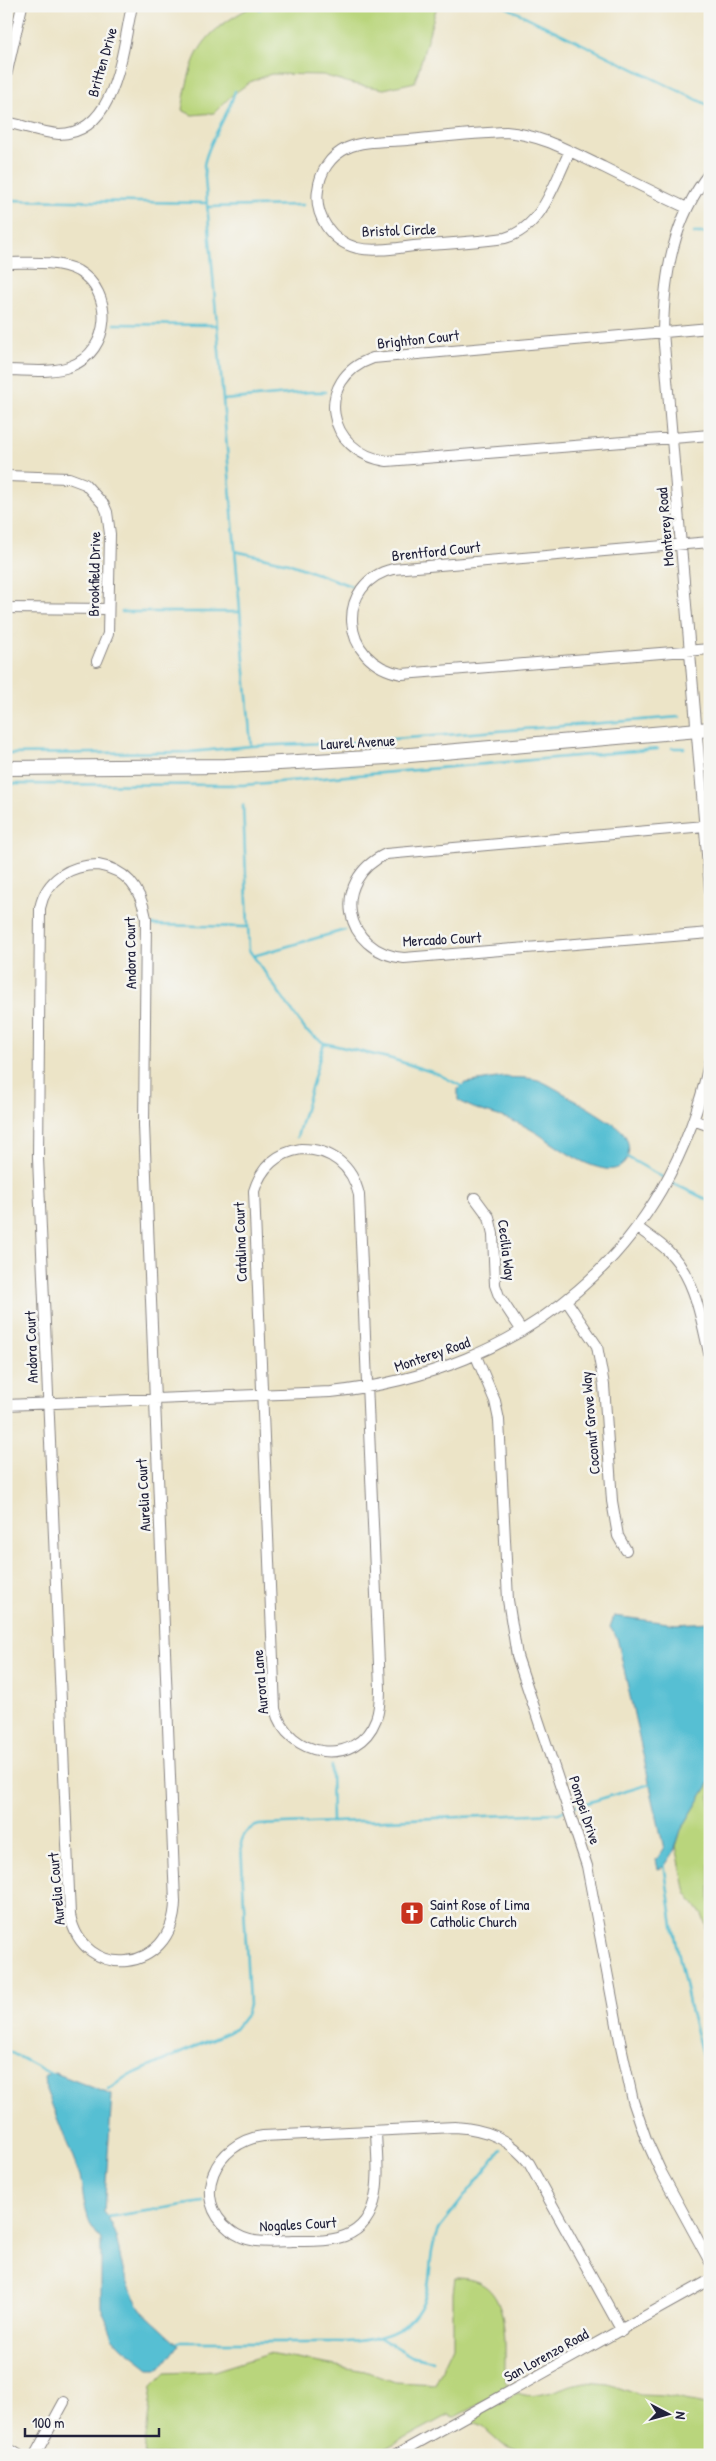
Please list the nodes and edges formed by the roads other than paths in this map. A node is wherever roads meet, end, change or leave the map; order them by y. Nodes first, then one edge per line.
1 (22, 6) edge
2 (132, 6) edge
3 (6, 76) edge
4 (6, 122) edge
5 (570, 151) junction
6 (710, 172) edge
7 (686, 208) junction
8 (6, 263) edge
9 (710, 328) edge
10 (664, 332) junction
11 (6, 370) edge
12 (710, 435) edge
13 (673, 438) junction
14 (6, 476) edge
15 (710, 542) edge
16 (682, 544) junction
17 (6, 608) edge
18 (108, 609) junction
19 (710, 649) edge
20 (690, 650) junction
21 (97, 661) dead end
22 (704, 730) edge
23 (6, 768) edge
24 (704, 826) junction
25 (710, 890) edge
26 (710, 933) edge
27 (710, 1059) edge
28 (693, 1120) junction
29 (710, 1126) edge
30 (475, 1198) dead end
31 (637, 1227) junction
32 (566, 1300) junction
33 (522, 1331) junction
34 (476, 1356) junction
35 (710, 1357) edge
36 (366, 1388) junction
37 (260, 1394) junction
38 (154, 1399) junction
39 (48, 1403) junction
40 (6, 1405) edge
41 (626, 1550) dead end
42 (376, 2131) junction
43 (710, 2262) edge
44 (710, 2280) edge
45 (622, 2331) junction
46 (64, 2402) dead end
47 (6, 2446) edge
48 (19, 2455) edge
49 (35, 2455) edge
50 (396, 2455) edge

1 - 3 street
2 - 4 street, Britten Drive
5 - 5 street, Bristol Circle
5 - 7 street, Bristol Circle
6 - 7 street, Monterey Road
7 - 10 street, Monterey Road
8 - 11 street
9 - 10 street, Brighton Court
10 - 13 street, Monterey Road
10 - 13 street, Brighton Court
12 - 13 street, Brighton Court
13 - 16 street, Monterey Road
14 - 18 street, Brookfield Drive
15 - 16 street, Brentford Court
16 - 20 street, Monterey Road
16 - 20 street, Brentford Court
17 - 18 street
18 - 21 street, Brookfield Drive
19 - 20 street, Brentford Court
20 - 22 street, Monterey Road
22 - 23 main road, Laurel Avenue
22 - 24 street, Monterey Road
24 - 25 street, Monterey Road
24 - 26 street, Mercado Court
27 - 28 street, Monterey Road
28 - 29 street
28 - 31 street, Monterey Road
30 - 33 street, Cecilia Way
31 - 32 street, Monterey Road
31 - 35 street
32 - 33 street, Monterey Road
32 - 41 street, Coconut Grove Way
33 - 34 street, Monterey Road
34 - 36 street, Monterey Road
34 - 43 street, Pompei Drive
36 - 37 street, Monterey Road
36 - 37 street, Catalina Court
36 - 37 street, Aurora Lane
37 - 38 street, Monterey Road
38 - 39 street, Monterey Road
38 - 39 street, Andora Court
38 - 39 street, Aurelia Court
39 - 40 street, Monterey Road
42 - 42 street, Nogales Court
42 - 45 street, Nogales Court
44 - 45 street, San Lorenzo Road
45 - 50 street, San Lorenzo Road
46 - 49 street
47 - 48 street

